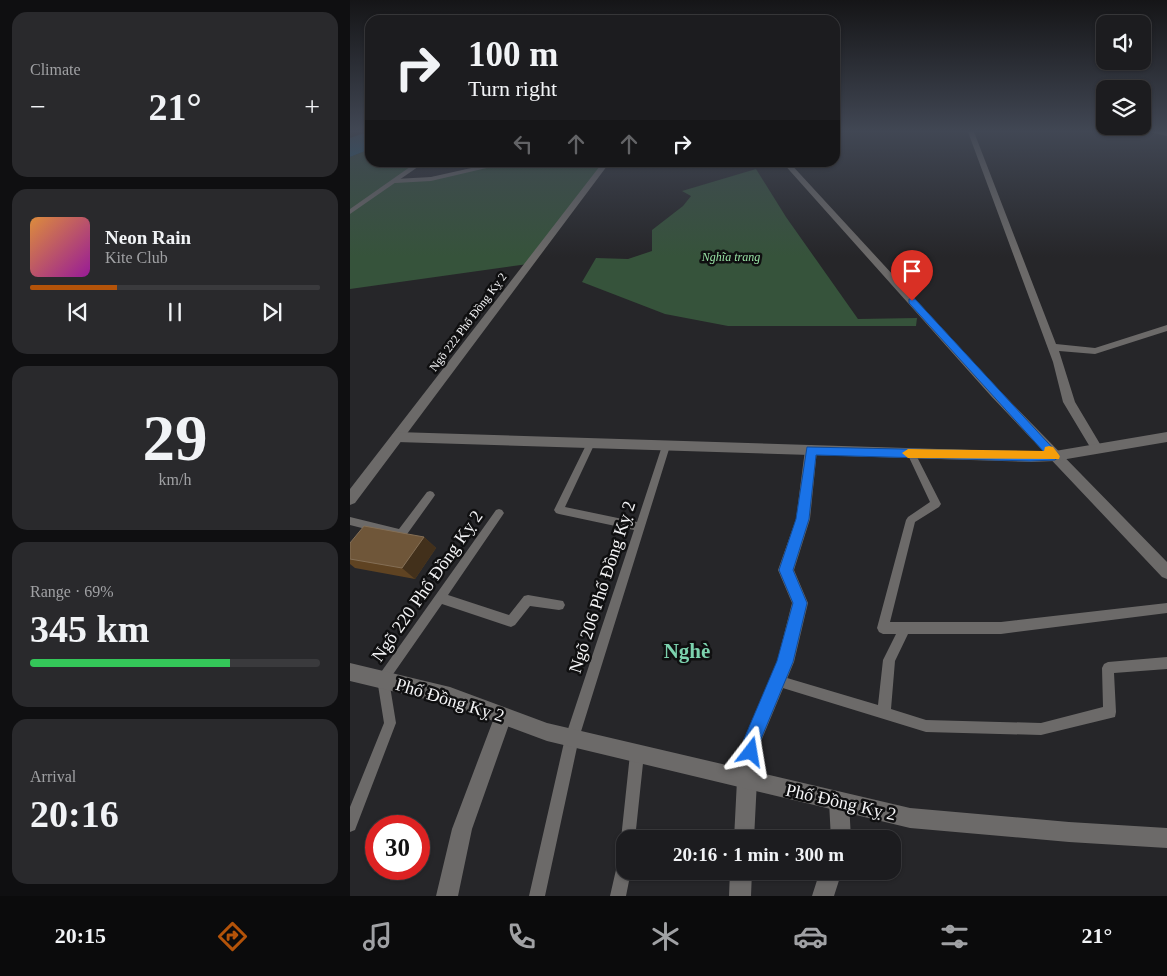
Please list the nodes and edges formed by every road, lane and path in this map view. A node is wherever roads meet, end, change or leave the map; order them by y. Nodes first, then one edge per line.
1 (406, 174) edge
2 (455, 174) edge
3 (598, 174) edge
4 (797, 174) edge
5 (987, 174) edge
6 (395, 182) junction
7 (350, 212) edge
8 (1167, 328) edge
9 (1053, 347) junction
10 (396, 437) junction
11 (1167, 437) edge
12 (591, 443) junction
13 (666, 446) junction
14 (1097, 448) junction
15 (811, 450) junction
16 (911, 453) junction
17 (1055, 456) junction
18 (430, 495) dead end
19 (350, 499) edge
20 (500, 513) dead end
21 (350, 521) edge
22 (640, 527) junction
23 (1167, 572) edge
24 (440, 598) junction
25 (559, 605) dead end
26 (1167, 608) edge
27 (905, 628) junction
28 (1167, 663) edge
29 (350, 672) edge
30 (383, 679) junction
31 (777, 681) junction
32 (884, 713) junction
33 (503, 716) junction
34 (572, 738) junction
35 (637, 754) junction
36 (747, 780) junction
37 (839, 802) junction
38 (350, 825) edge
39 (629, 830) edge
40 (744, 830) edge
41 (840, 830) edge
42 (1167, 838) edge
43 (621, 880) edge
44 (741, 880) edge
45 (828, 880) edge
46 (447, 896) edge
47 (537, 896) edge
48 (618, 896) edge
49 (740, 896) edge
50 (823, 896) edge

1 - 6 street
2 - 6 street
3 - 10 street, Ngõ 222 Phố Đồng Kỵ 2
4 - 17 street
5 - 9 street
6 - 7 street
8 - 9 street
9 - 14 street
10 - 12 street
10 - 19 street, Ngõ 222 Phố Đồng Kỵ 2
11 - 14 street
12 - 13 street
12 - 22 lane
13 - 15 street
13 - 22 lane, Ngõ 206 Phố Đồng Kỵ 2
14 - 17 street
15 - 16 street
15 - 31 street
16 - 17 street
16 - 27 lane
17 - 23 street
18 - 21 lane
20 - 24 lane, Ngõ 220 Phố Đồng Kỵ 2
22 - 34 lane, Ngõ 206 Phố Đồng Kỵ 2
24 - 25 lane
24 - 30 lane, Ngõ 220 Phố Đồng Kỵ 2
26 - 27 lane
27 - 32 lane
28 - 32 lane
29 - 30 street, Phố Đồng Kỵ 2
30 - 33 street, Phố Đồng Kỵ 2
30 - 38 lane
31 - 32 lane
31 - 36 street
33 - 34 street, Phố Đồng Kỵ 2
33 - 46 street
34 - 35 street, Phố Đồng Kỵ 2
34 - 47 lane
35 - 36 street, Phố Đồng Kỵ 2
35 - 39 lane
36 - 37 street, Phố Đồng Kỵ 2
36 - 40 street
37 - 41 street
37 - 42 street, Phố Đồng Kỵ 2
43 - 48 lane
44 - 49 street
45 - 50 street

